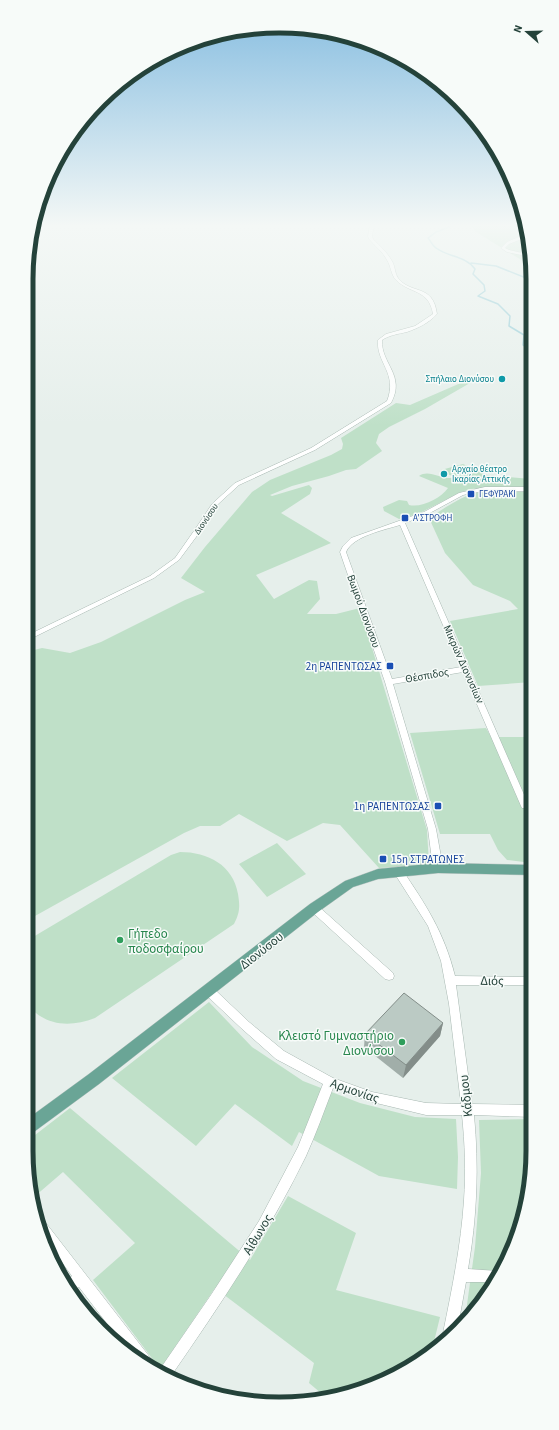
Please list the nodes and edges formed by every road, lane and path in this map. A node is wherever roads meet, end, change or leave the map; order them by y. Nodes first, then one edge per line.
1 (424, 293) edge
2 (526, 490) edge
3 (402, 523) junction
4 (33, 636) edge
5 (466, 669) junction
6 (389, 682) junction
7 (525, 806) dead end
8 (438, 868) junction
9 (526, 870) edge
10 (398, 871) junction
11 (314, 908) junction
12 (389, 976) dead end
13 (451, 980) junction
14 (526, 981) edge
15 (208, 990) junction
16 (330, 1082) junction
17 (467, 1111) junction
18 (526, 1111) edge
19 (33, 1124) edge
20 (51, 1243) edge
21 (462, 1275) junction
22 (492, 1276) edge
23 (76, 1282) edge
24 (451, 1328) edge
25 (133, 1348) edge
26 (167, 1370) edge

1 - 4 street, Διονύσου
2 - 3 street, Βωμού Διονύσου
3 - 5 street, Μικρών Διονυσίων
3 - 6 street, Βωμού Διονύσου
5 - 6 street, Θέσπιδος
5 - 7 street, Μικρών Διονυσίων
6 - 8 street, Βωμού Διονύσου
8 - 9 main road, Διονύσου
8 - 10 main road, Διονύσου
10 - 11 main road, Διονύσου
10 - 13 street, Κάδμου
11 - 12 street
11 - 15 main road, Διονύσου
13 - 14 street, Διός
13 - 17 street, Κάδμου
15 - 16 street, Αρμονίας
15 - 19 main road, Διονύσου
16 - 17 street, Αρμονίας
16 - 26 street, Αίθωνος
17 - 18 street, Αρμονίας
17 - 21 street, Κάδμου
20 - 23 street
21 - 22 street
21 - 24 street, Κάδμου
23 - 25 street

